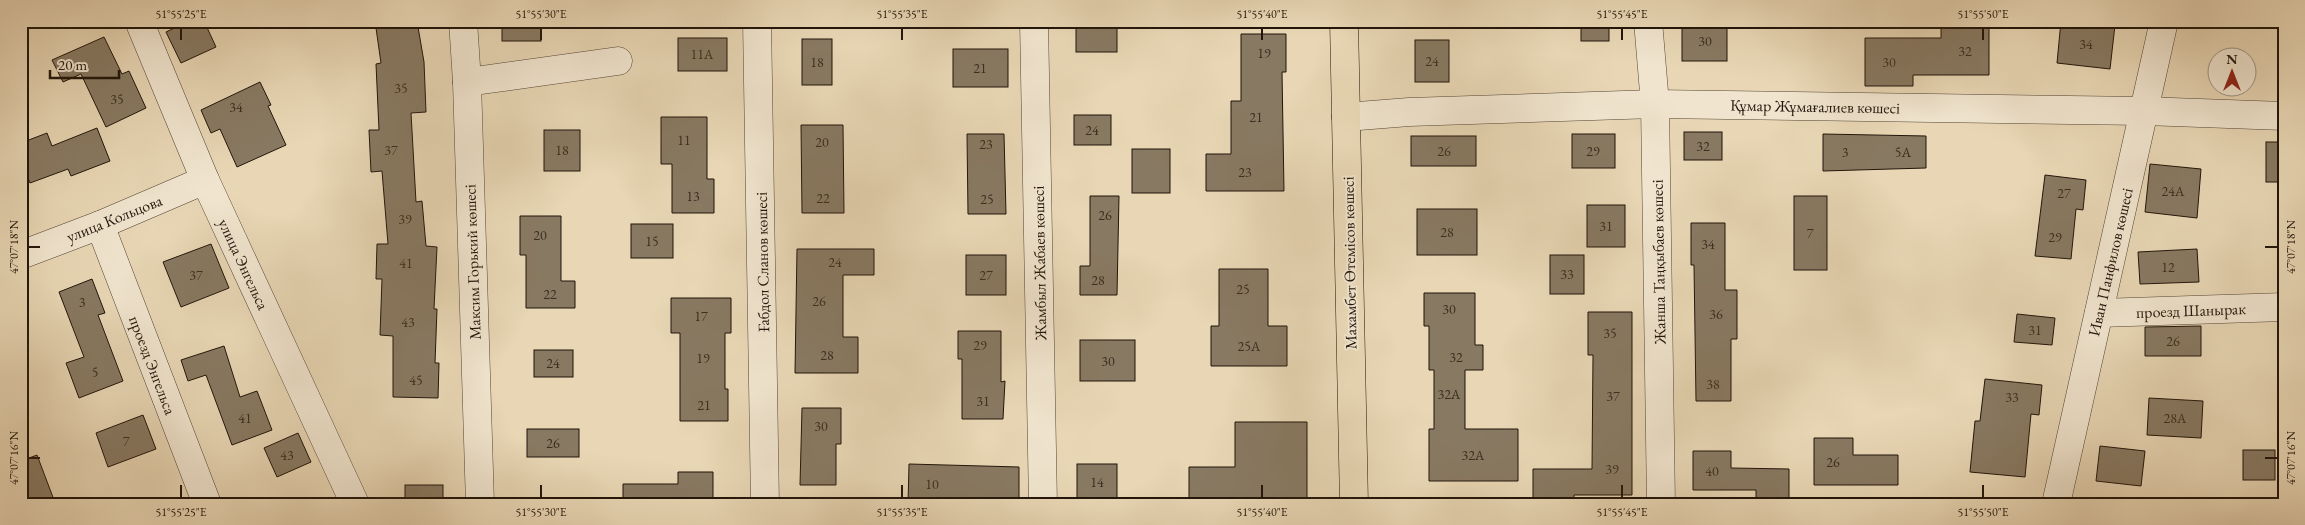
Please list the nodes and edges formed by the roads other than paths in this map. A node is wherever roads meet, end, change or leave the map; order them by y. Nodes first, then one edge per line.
1 (139, 21) edge
2 (463, 21) edge
3 (757, 21) edge
4 (1034, 21) edge
5 (1344, 21) edge
6 (1648, 21) edge
7 (2164, 21) edge
8 (618, 62) dead end
9 (467, 82) junction
10 (1655, 104) junction
11 (2144, 111) junction
12 (2284, 116) edge
13 (1346, 117) junction
14 (206, 180) junction
15 (100, 225) junction
16 (21, 255) edge
17 (2284, 307) edge
18 (2099, 313) junction
19 (207, 504) edge
20 (355, 504) edge
21 (480, 504) edge
22 (765, 504) edge
23 (1043, 504) edge
24 (1354, 504) edge
25 (1661, 504) edge
26 (2056, 504) edge

1 - 14 street, улица Энгельса
2 - 9 street, Максим Горький көшесі
3 - 22 street, Ғабдол Сланов көшесі
4 - 23 street, Жамбыл Жабаев көшесі
5 - 13 main road, Махамбет Өтемісов көшесі
6 - 10 street, Жанша Таңқыбаев көшесі
7 - 11 street, Иван Панфилов көшесі
8 - 9 street
9 - 21 street, Максим Горький көшесі
10 - 11 street, Құмар Жұмағалиев көшесі
10 - 13 street, Құмар Жұмағалиев көшесі
10 - 25 street, Жанша Таңқыбаев көшесі
11 - 12 street, Құмар Жұмағалиев көшесі
11 - 18 street, Иван Панфилов көшесі
13 - 24 main road, Махамбет Өтемісов көшесі
14 - 15 street, улица Кольцова
14 - 20 street, улица Энгельса
15 - 16 street, улица Кольцова
15 - 19 street, проезд Энгельса
17 - 18 street, проезд Шанырак
18 - 26 street, Иван Панфилов көшесі

